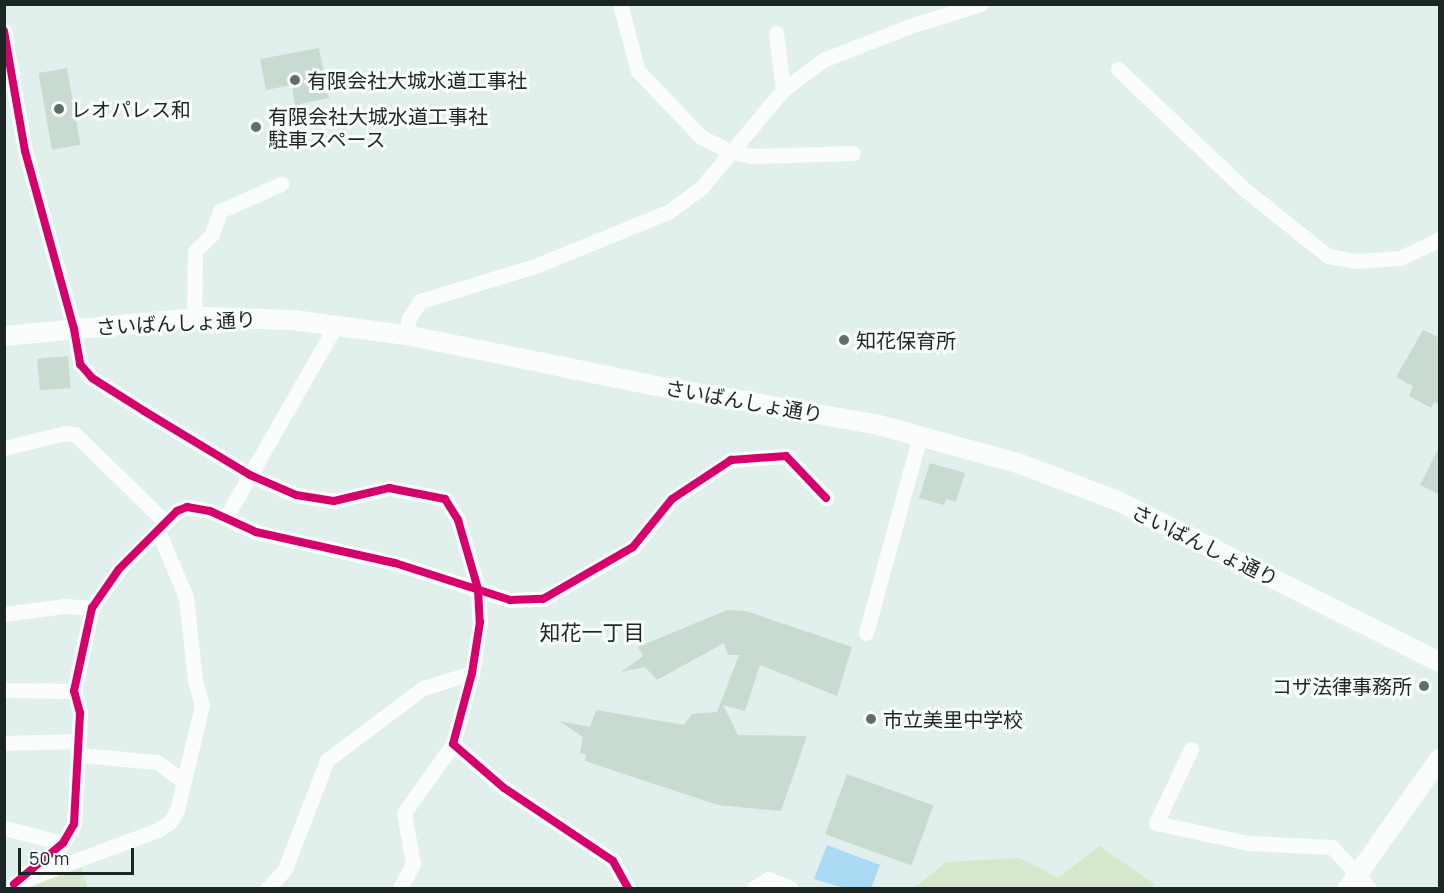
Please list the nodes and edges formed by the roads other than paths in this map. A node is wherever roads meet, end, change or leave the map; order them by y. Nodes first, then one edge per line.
1 (620, 4) edge
2 (981, 4) edge
3 (4, 31) edge
4 (776, 33) dead end
5 (1118, 69) dead end
6 (783, 90) junction
7 (732, 152) junction
8 (853, 153) dead end
9 (281, 184) dead end
10 (1440, 239) edge
11 (194, 318) junction
12 (336, 325) junction
13 (74, 329) junction
14 (406, 335) junction
15 (4, 336) edge
16 (920, 436) junction
17 (4, 448) edge
18 (250, 475) junction
19 (826, 498) dead end
20 (226, 517) junction
21 (161, 526) junction
22 (478, 589) junction
23 (92, 608) junction
24 (4, 614) edge
25 (866, 633) dead end
26 (1440, 662) edge
27 (472, 673) junction
28 (4, 690) edge
29 (74, 691) junction
30 (4, 743) edge
31 (453, 744) junction
32 (79, 748) junction
33 (1191, 749) dead end
34 (1440, 758) edge
35 (183, 781) junction
36 (4, 828) edge
37 (63, 843) junction
38 (1358, 883) edge
39 (9, 885) edge
40 (268, 888) edge
41 (400, 888) edge
42 (628, 888) edge
43 (754, 888) edge
44 (790, 888) edge

1 - 7 street
2 - 6 street
3 - 13 street
4 - 6 street
5 - 10 street
6 - 7 street
7 - 8 street
7 - 14 street
9 - 11 street
11 - 12 main road, さいばんしょ通り
11 - 13 main road, さいばんしょ通り
12 - 14 main road, さいばんしょ通り
12 - 18 street
13 - 15 main road, さいばんしょ通り
13 - 18 street
14 - 16 main road, さいばんしょ通り
16 - 25 street
16 - 26 main road, さいばんしょ通り
17 - 21 street
18 - 20 street
18 - 22 street
19 - 22 street
20 - 21 street
20 - 22 street
21 - 23 street
21 - 35 street
22 - 27 street
23 - 24 street
23 - 29 street
27 - 31 street
27 - 40 street
28 - 29 street
29 - 32 street
30 - 32 street
31 - 41 street
31 - 42 street
32 - 35 street
32 - 37 street
33 - 38 street
34 - 38 main road
35 - 39 street
36 - 37 street
37 - 39 street
43 - 44 street

